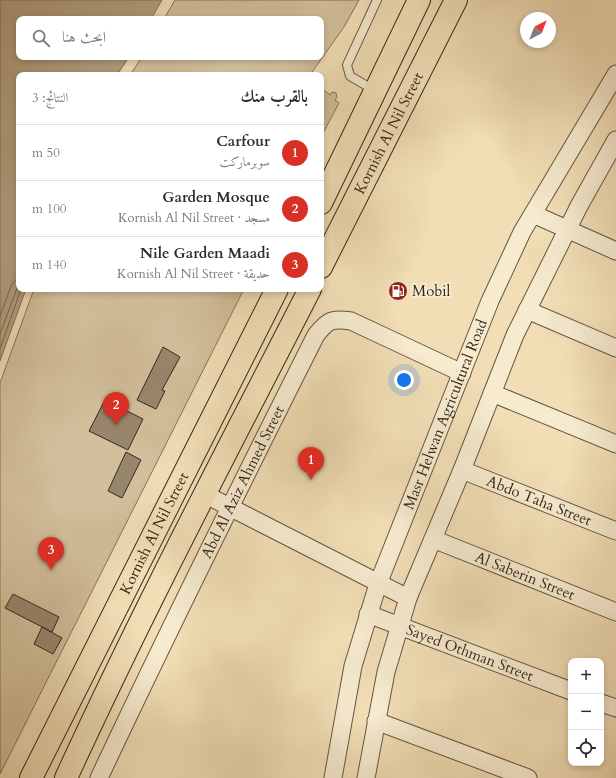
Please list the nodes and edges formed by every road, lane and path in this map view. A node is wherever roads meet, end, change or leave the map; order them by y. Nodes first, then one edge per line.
1 (377, 0) edge
2 (419, 0) edge
3 (456, 0) edge
4 (616, 74) edge
5 (375, 91) junction
6 (614, 148) edge
7 (324, 197) edge
8 (533, 214) junction
9 (566, 229) junction
10 (616, 251) edge
11 (324, 261) edge
12 (275, 292) edge
13 (308, 292) edge
14 (527, 310) junction
15 (616, 348) edge
16 (462, 373) junction
17 (492, 393) junction
18 (616, 444) edge
19 (462, 470) junction
20 (204, 494) junction
21 (229, 506) junction
22 (165, 508) junction
23 (191, 521) junction
24 (616, 531) edge
25 (433, 538) junction
26 (378, 584) junction
27 (408, 598) junction
28 (616, 612) edge
29 (368, 614) junction
30 (399, 626) junction
31 (568, 690) edge
32 (604, 704) edge
33 (616, 708) edge
34 (376, 721) junction
35 (31, 778) edge
36 (66, 778) edge
37 (99, 778) edge
38 (333, 778) edge
39 (366, 778) edge
40 (528, 778) edge

1 - 5 lane
2 - 5 highway, Kornish Al Nil Street
3 - 11 highway, Kornish Al Nil Street
4 - 8 street, Masr Helwan Agricultural Road
5 - 7 highway, Kornish Al Nil Street
6 - 9 street
8 - 9 street
8 - 16 street, Masr Helwan Agricultural Road
9 - 10 street
9 - 14 street
12 - 22 highway, Kornish Al Nil Street
13 - 20 highway, Kornish Al Nil Street
14 - 15 street
14 - 17 street
16 - 21 street, Abd Al Aziz Ahmed Street
16 - 26 street, Masr Helwan Agricultural Road
17 - 18 street
17 - 19 street
19 - 24 street, Abdo Taha Street
19 - 25 street
20 - 21 street
20 - 23 highway, Kornish Al Nil Street
21 - 26 street
21 - 37 street, Abd Al Aziz Ahmed Street
22 - 23 highway
22 - 35 highway, Kornish Al Nil Street
23 - 36 highway, Kornish Al Nil Street
25 - 27 street
25 - 28 street, Al Saberin Street
26 - 27 street
26 - 29 street, Masr Helwan Agricultural Road
27 - 30 street
29 - 30 street, Sayed Othman Street
29 - 38 street, Masr Helwan Agricultural Road
30 - 31 street, Sayed Othman Street
30 - 34 street
32 - 33 street
34 - 39 street
34 - 40 street

